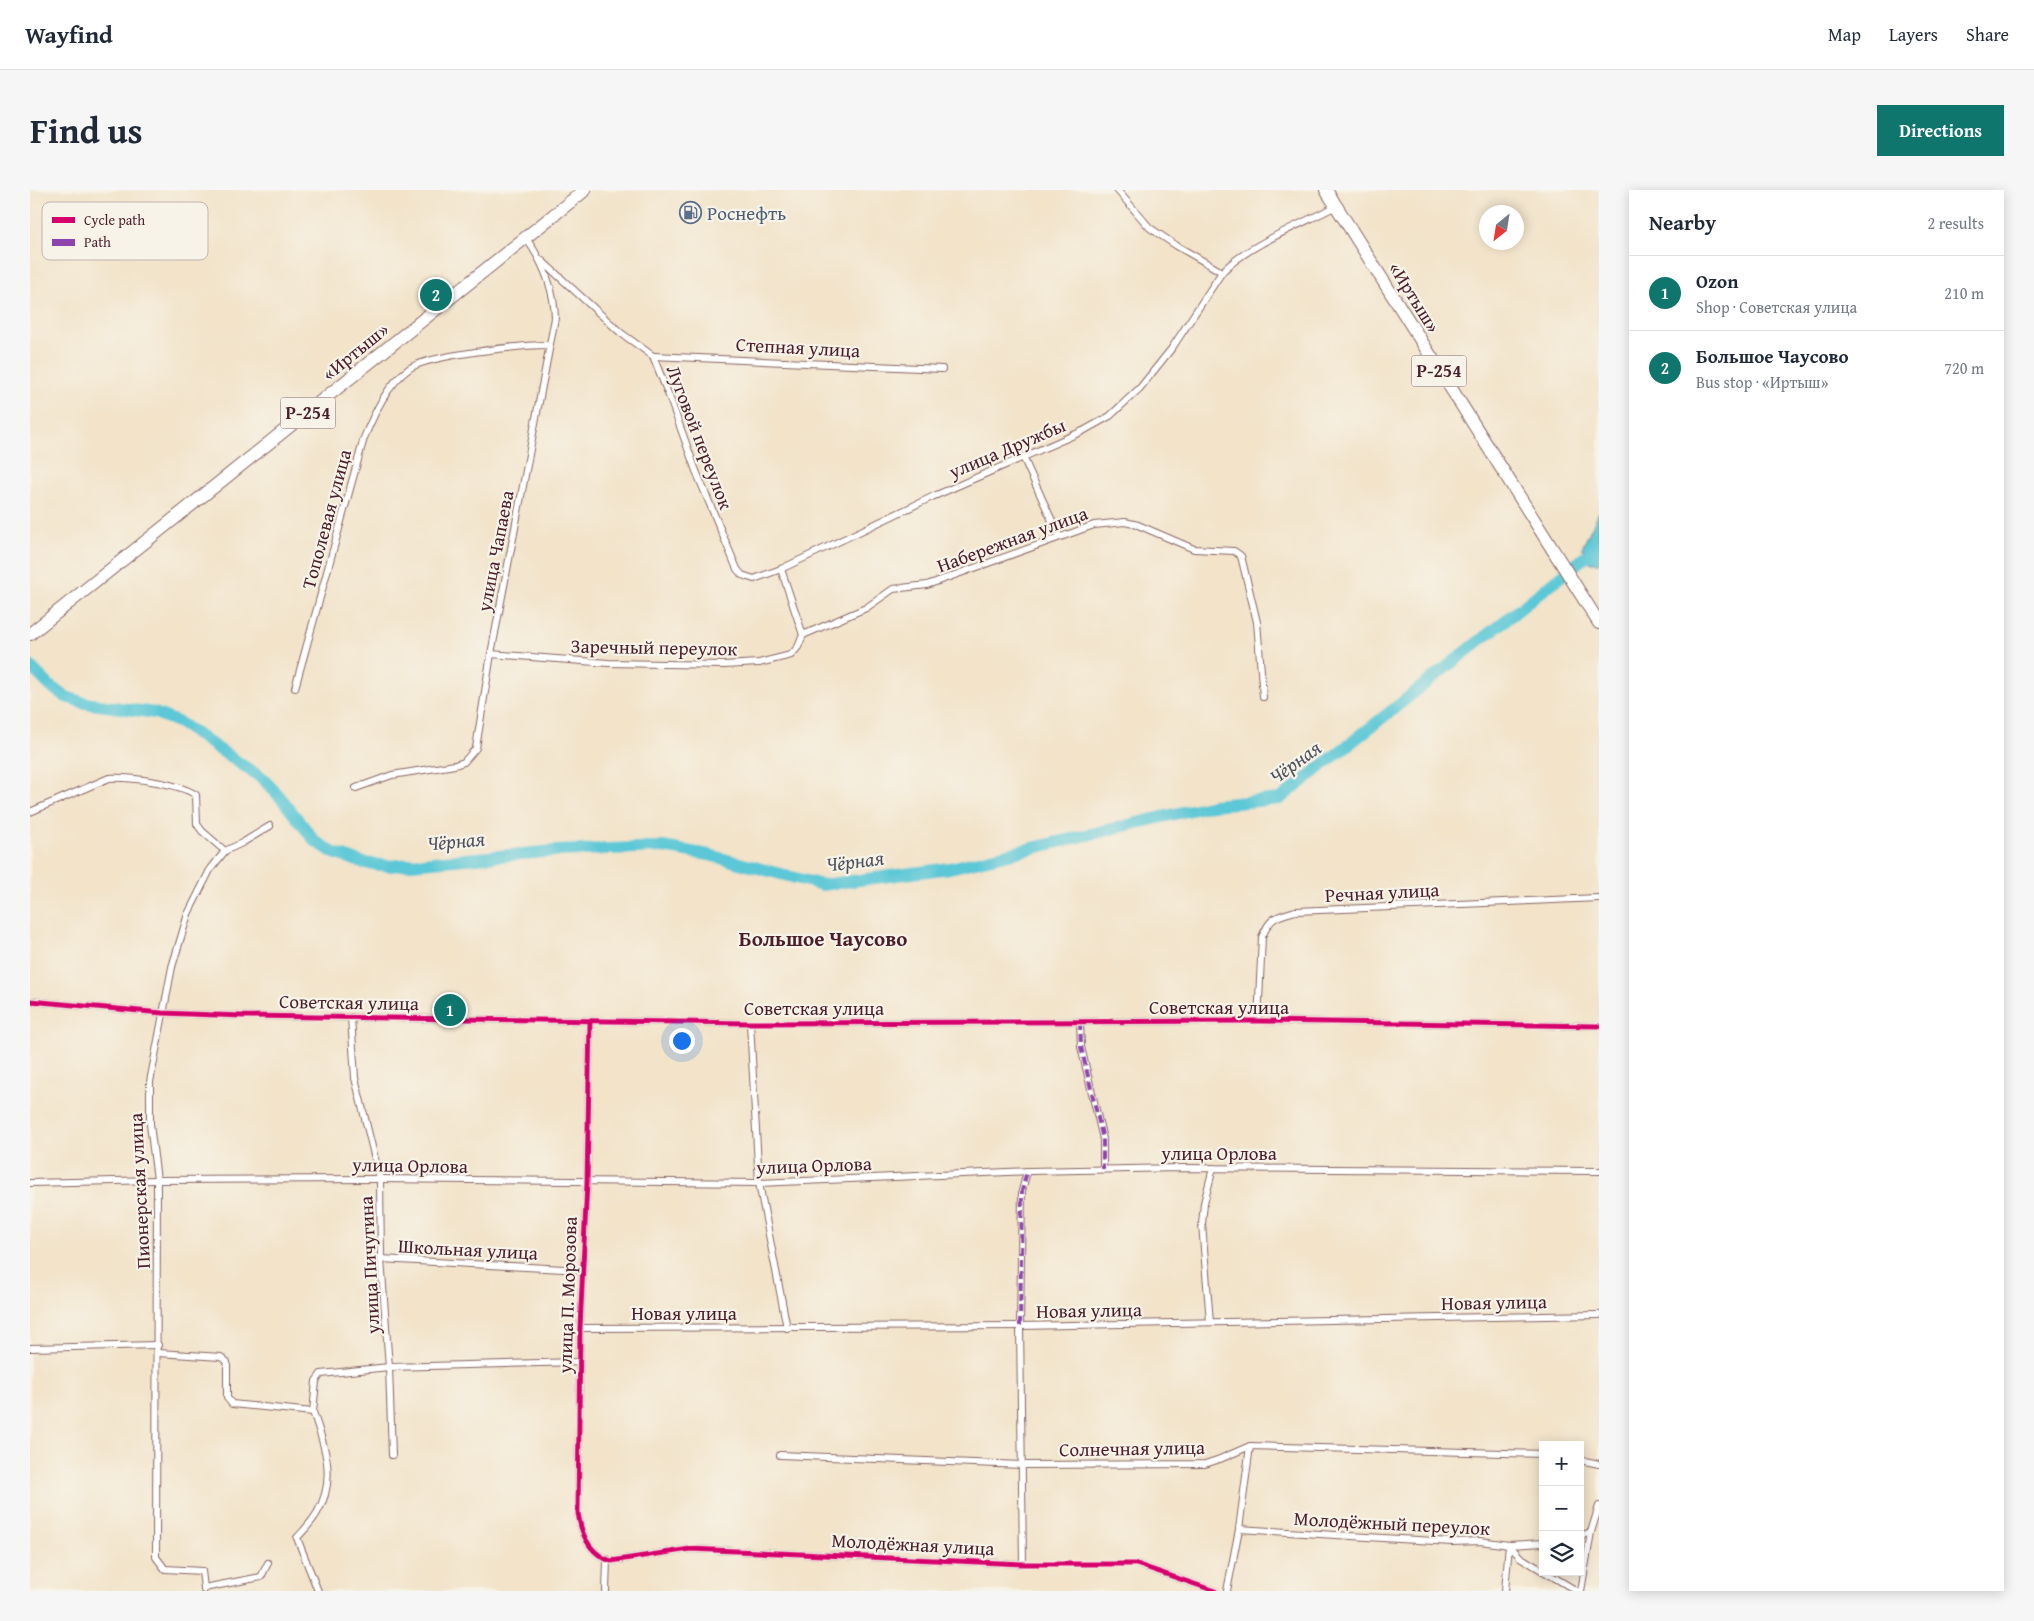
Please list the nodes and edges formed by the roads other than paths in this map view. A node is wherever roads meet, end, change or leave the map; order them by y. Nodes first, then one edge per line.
1 (585, 190) edge
2 (1117, 190) edge
3 (1326, 190) edge
4 (1336, 206) junction
5 (526, 238) junction
6 (541, 260) junction
7 (1222, 272) junction
8 (549, 345) junction
9 (653, 356) junction
10 (942, 369) dead end
11 (1023, 457) junction
12 (1059, 536) junction
13 (781, 569) junction
14 (748, 578) joint
15 (1599, 623) edge
16 (30, 634) edge
17 (803, 635) junction
18 (491, 654) junction
19 (295, 688) dead end
20 (1263, 697) dead end
21 (356, 788) dead end
22 (30, 812) edge
23 (270, 826) dead end
24 (225, 851) junction
25 (1599, 898) edge
26 (30, 1001) edge
27 (162, 1013) junction
28 (350, 1017) junction
29 (590, 1021) junction
30 (1258, 1021) junction
31 (1080, 1022) junction
32 (750, 1023) junction
33 (1599, 1026) edge
34 (1212, 1168) junction
35 (1103, 1169) junction
36 (1027, 1171) junction
37 (1599, 1171) edge
38 (380, 1179) junction
39 (157, 1180) junction
40 (587, 1182) junction
41 (30, 1183) edge
42 (759, 1183) junction
43 (381, 1258) junction
44 (582, 1270) junction
45 (1599, 1315) edge
46 (1210, 1322) junction
47 (1020, 1326) junction
48 (580, 1328) junction
49 (787, 1328) junction
50 (158, 1345) junction
51 (30, 1348) edge
52 (158, 1353) junction
53 (579, 1362) junction
54 (389, 1367) junction
55 (314, 1412) junction
56 (1250, 1446) junction
57 (1539, 1454) edge
58 (392, 1455) dead end
59 (780, 1455) dead end
60 (1584, 1461) edge
61 (1599, 1464) edge
62 (1022, 1465) junction
63 (1599, 1507) edge
64 (1239, 1528) junction
65 (1591, 1532) junction
66 (1584, 1535) edge
67 (1539, 1543) edge
68 (1509, 1545) junction
69 (607, 1560) junction
70 (268, 1563) dead end
71 (1023, 1564) junction
72 (1539, 1569) edge
73 (1551, 1576) edge
74 (204, 1589) edge
75 (318, 1591) edge
76 (606, 1591) edge
77 (1215, 1591) edge
78 (1227, 1591) edge
79 (1505, 1591) edge
80 (1576, 1591) edge

1 - 5 highway, «Иртыш» / Р-254
2 - 7 street
3 - 4 highway, «Иртыш» / Р-254
4 - 7 street, улица Дружбы
4 - 15 highway, «Иртыш» / Р-254
5 - 6 street, улица Чапаева
5 - 16 highway, «Иртыш» / Р-254
6 - 8 street, улица Чапаева
6 - 9 street, Луговой переулок
7 - 11 street, улица Дружбы
8 - 18 street, улица Чапаева
8 - 19 street, Тополевая улица
9 - 10 street, Степная улица
9 - 14 street, Луговой переулок
11 - 12 street
11 - 13 street, улица Дружбы
12 - 17 street, Набережная улица
12 - 20 street, Набережная улица
13 - 14 street, улица Дружбы
13 - 17 street
17 - 18 street, Заречный переулок
18 - 21 street, улица Чапаева
22 - 24 street
23 - 24 street, Пионерская улица
24 - 27 street, Пионерская улица
25 - 30 street, Речная улица
26 - 27 street, Советская улица
27 - 28 street, Советская улица
27 - 39 street, Пионерская улица
28 - 29 street, Советская улица
28 - 38 street, улица Пичугина
29 - 32 street, Советская улица
29 - 40 street, улица П. Морозова
30 - 31 street, Советская улица
30 - 33 street, Советская улица
31 - 32 street, Советская улица
31 - 35 street
32 - 42 street
34 - 35 street, улица Орлова
34 - 37 street, улица Орлова
34 - 46 street
35 - 36 street, улица Орлова
36 - 42 street, улица Орлова
36 - 47 street
38 - 39 street, улица Орлова
38 - 40 street, улица Орлова
38 - 43 street, улица Пичугина
39 - 41 street, улица Орлова
39 - 50 street, Пионерская улица
40 - 42 street, улица Орлова
40 - 44 street, улица П. Морозова
42 - 49 street
43 - 44 street, Школьная улица
43 - 54 street, улица Пичугина
44 - 48 street, улица П. Морозова
45 - 46 street, Новая улица
46 - 47 street, Новая улица
47 - 49 street, Новая улица
47 - 62 street
48 - 49 street, Новая улица
48 - 53 street, улица П. Морозова
50 - 51 street
50 - 52 street, Пионерская улица
52 - 55 street
52 - 74 street, Пионерская улица
53 - 54 street
53 - 69 street, улица П. Морозова
54 - 55 street
54 - 58 street, улица Пичугина
55 - 75 street
56 - 57 street, Солнечная улица
56 - 62 street, Солнечная улица
56 - 64 street
59 - 62 street, Солнечная улица
60 - 61 street
62 - 71 street
63 - 65 street
64 - 68 street, Молодёжный переулок
64 - 78 street
65 - 66 street
65 - 80 street
67 - 68 street, Молодёжный переулок
68 - 72 street
68 - 79 street
69 - 71 street, Молодёжная улица
69 - 76 street
70 - 74 street
71 - 77 street, Молодёжная улица
73 - 80 street

